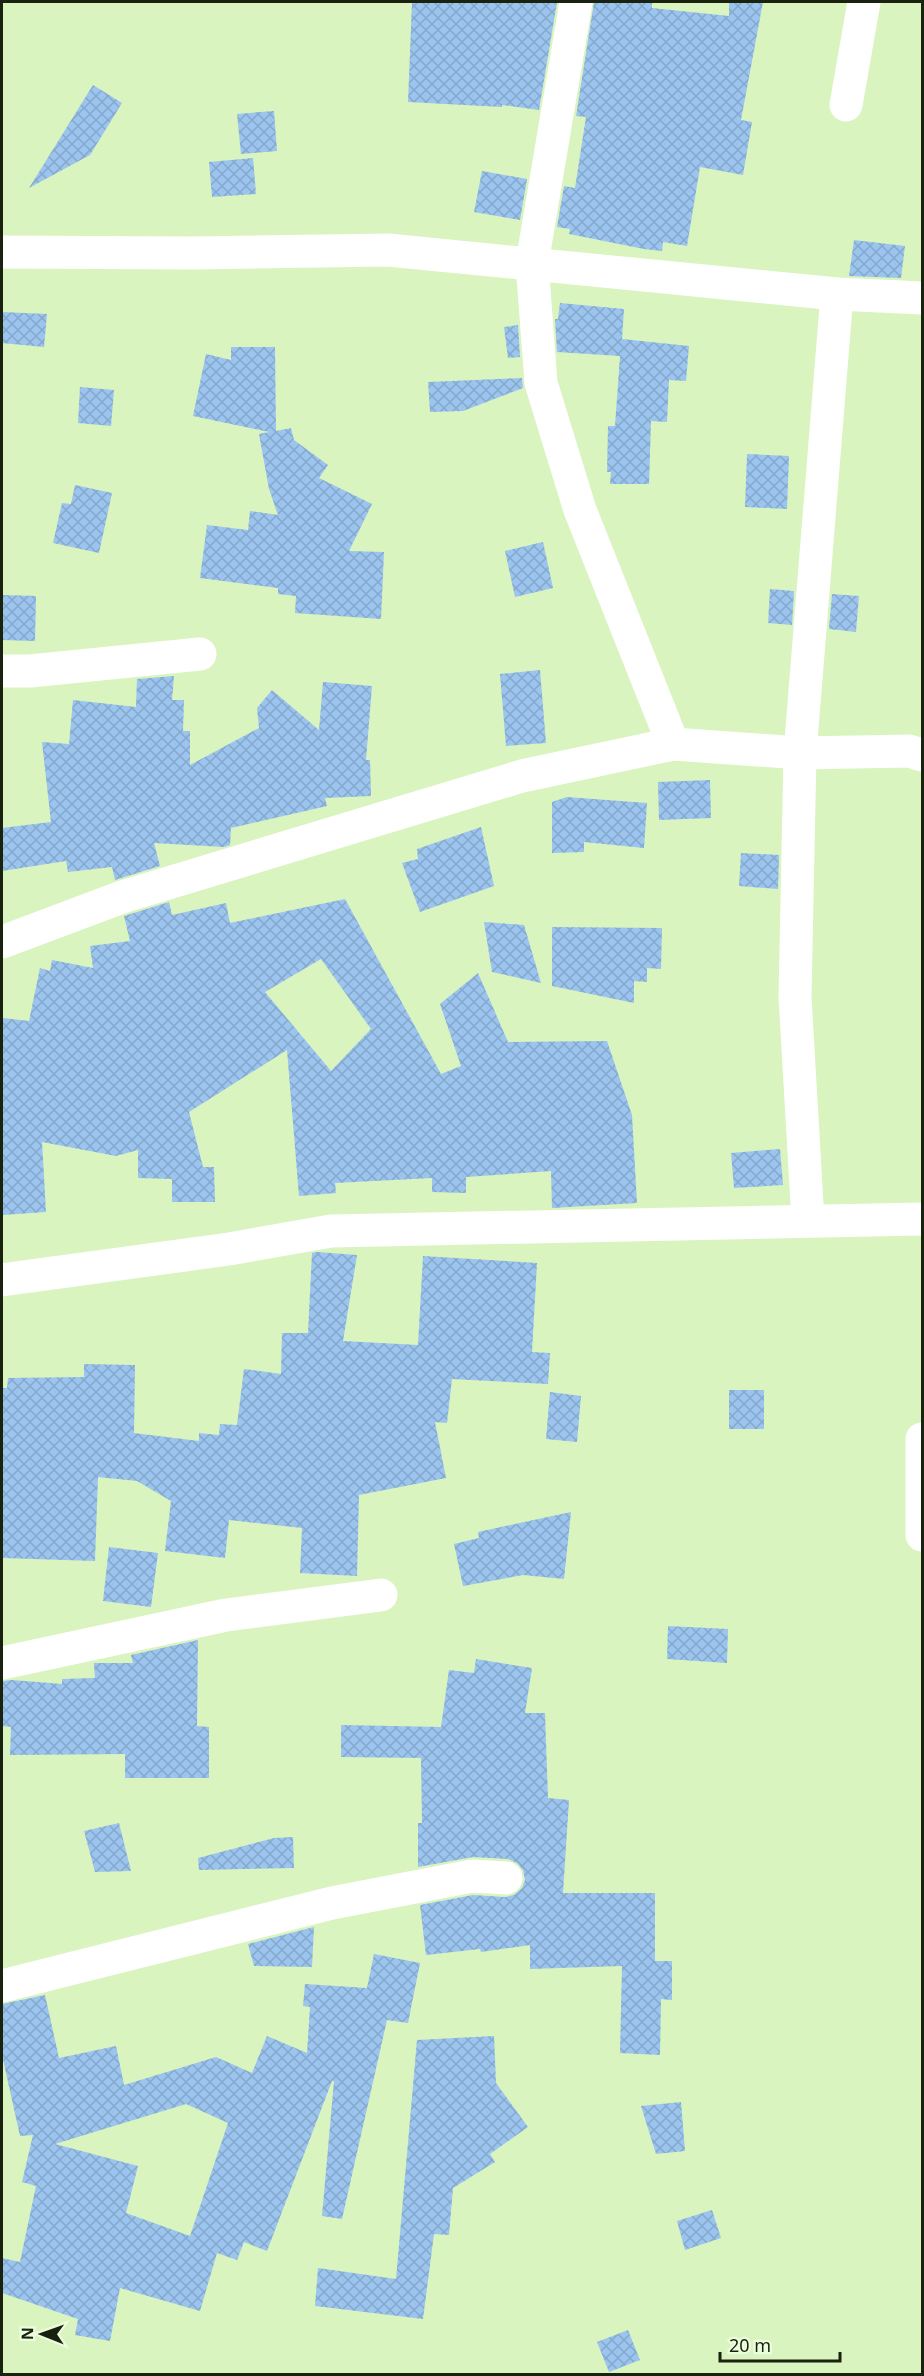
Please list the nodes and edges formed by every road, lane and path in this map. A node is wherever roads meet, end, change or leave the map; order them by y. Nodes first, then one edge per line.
1 (576, 2) edge
2 (864, 2) edge
3 (846, 105) dead end
4 (2, 252) edge
5 (532, 263) junction
6 (837, 294) junction
7 (922, 298) edge
8 (200, 654) dead end
9 (2, 671) edge
10 (673, 744) junction
11 (801, 753) junction
12 (922, 755) edge
13 (2, 942) edge
14 (922, 1219) edge
15 (808, 1221) junction
16 (2, 1280) edge
17 (922, 1438) edge
18 (922, 1534) edge
19 (381, 1595) dead end
20 (2, 1664) edge
21 (506, 1878) dead end
22 (2, 1986) edge

1 - 5 street
2 - 3 street
4 - 5 street
5 - 6 street
5 - 10 street
6 - 7 street
6 - 11 street
8 - 9 street
10 - 11 street
10 - 13 street
11 - 12 street
11 - 15 street
14 - 15 street
15 - 16 street
17 - 18 street
19 - 20 street
21 - 22 street

